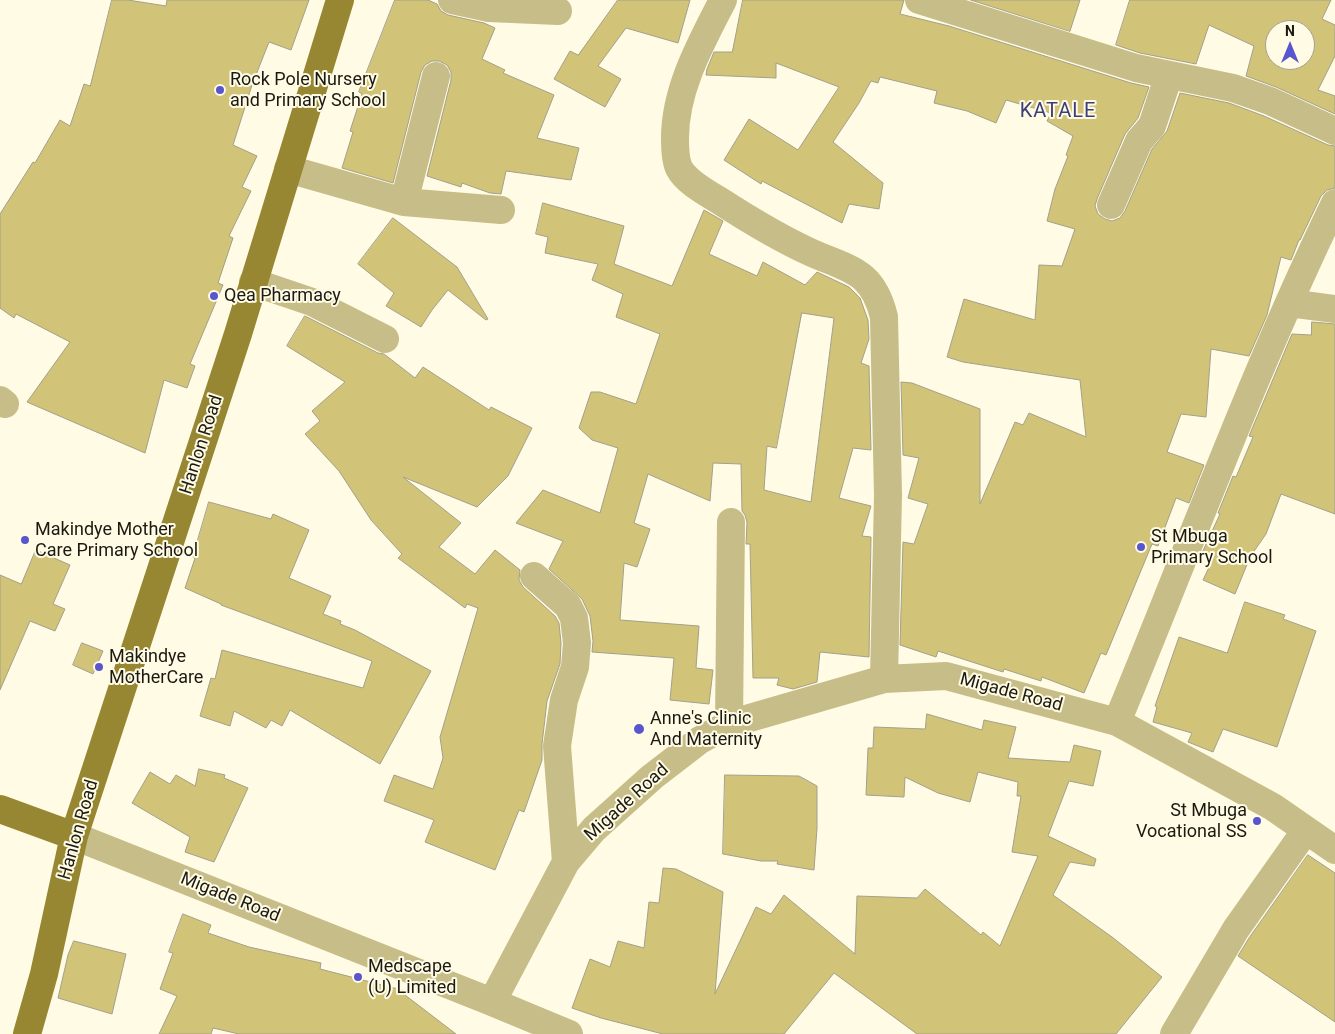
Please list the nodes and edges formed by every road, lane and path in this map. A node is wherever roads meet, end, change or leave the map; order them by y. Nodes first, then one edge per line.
1 (340, 0) edge
2 (452, 0) edge
3 (723, 0) edge
4 (920, 0) edge
5 (558, 11) dead end
6 (1170, 75) junction
7 (436, 76) dead end
8 (1335, 131) edge
9 (288, 169) junction
10 (404, 202) junction
11 (1335, 203) edge
12 (1111, 205) dead end
13 (501, 210) dead end
14 (253, 282) junction
15 (1288, 302) junction
16 (1335, 309) edge
17 (384, 340) dead end
18 (731, 522) dead end
19 (534, 576) dead end
20 (884, 679) junction
21 (1117, 722) junction
22 (728, 724) junction
23 (0, 810) edge
24 (1306, 830) junction
25 (74, 836) junction
26 (1335, 850) edge
27 (566, 862) junction
28 (492, 1002) junction
29 (27, 1034) edge
30 (569, 1034) edge
31 (1174, 1034) edge

1 - 9 main road, Hanlon Road
2 - 5 street
3 - 20 street
4 - 6 street
6 - 8 street
6 - 12 street
7 - 10 street
9 - 10 street
9 - 14 main road, Hanlon Road
10 - 13 street
11 - 15 street
14 - 17 street
14 - 25 main road, Hanlon Road
15 - 16 street
15 - 21 street
18 - 22 street
19 - 27 street
20 - 21 street, Migade Road
20 - 22 street, Migade Road
21 - 24 street, Migade Road
22 - 27 street, Migade Road
23 - 25 main road
24 - 26 street, Migade Road
24 - 31 street
25 - 28 street, Migade Road
25 - 29 main road, Hanlon Road
27 - 28 street, Migade Road
28 - 30 street

